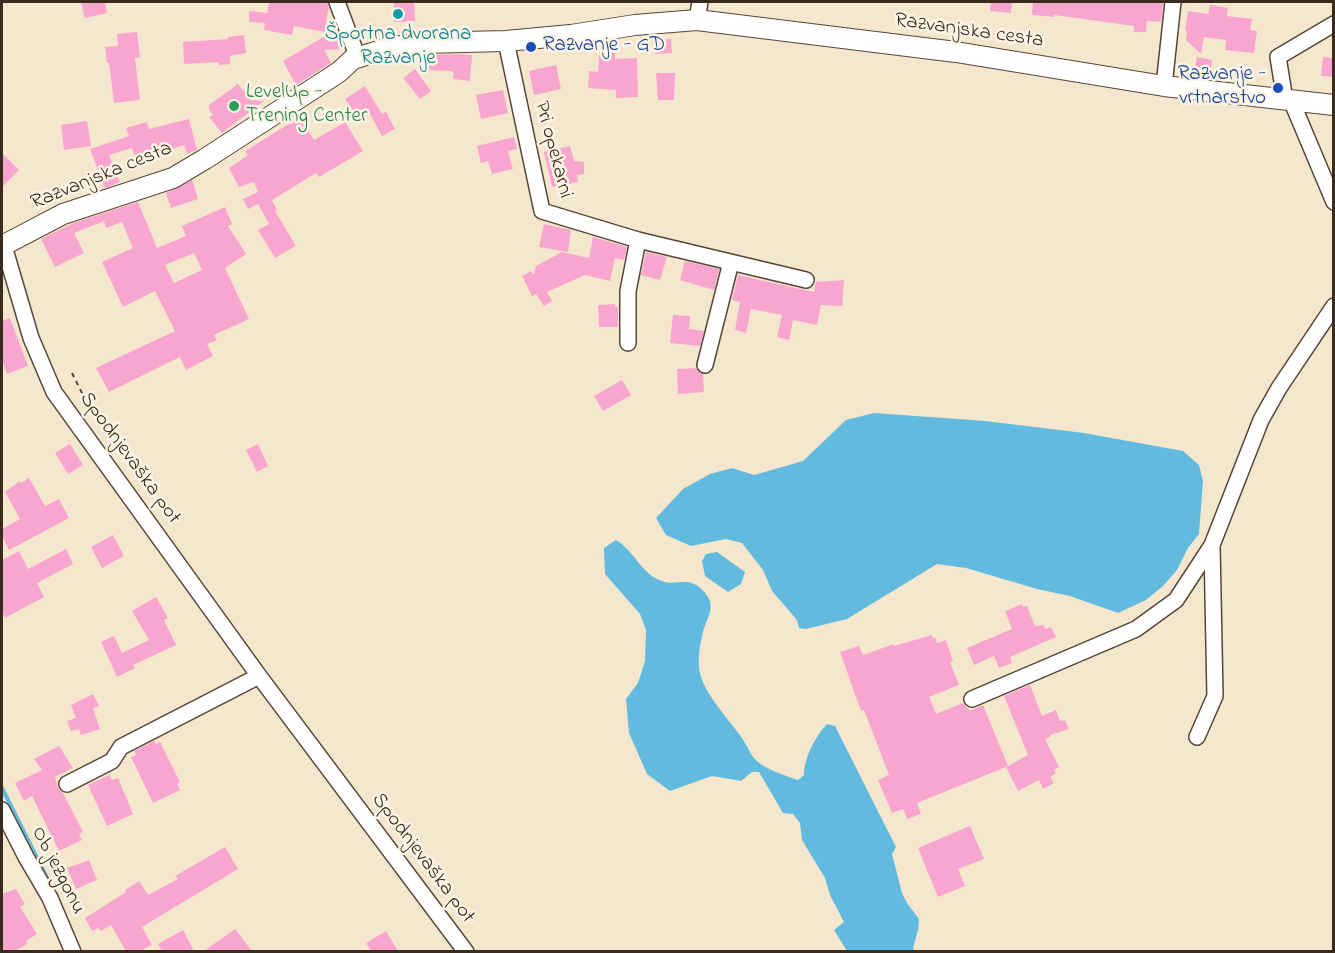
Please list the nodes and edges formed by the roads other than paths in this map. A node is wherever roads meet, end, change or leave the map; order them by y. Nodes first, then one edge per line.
1 (337, 2) edge
2 (1173, 2) edge
3 (698, 11) edge
4 (1334, 24) edge
5 (506, 41) junction
6 (354, 54) junction
7 (1164, 86) junction
8 (1288, 100) junction
9 (1334, 105) edge
10 (1334, 202) edge
11 (638, 240) junction
12 (2, 246) edge
13 (731, 262) junction
14 (806, 280) dead end
15 (1334, 306) edge
16 (628, 343) dead end
17 (705, 365) dead end
18 (1212, 545) junction
19 (259, 676) junction
20 (972, 699) dead end
21 (1197, 737) dead end
22 (67, 784) dead end
23 (2, 810) edge
24 (73, 951) edge
25 (465, 951) edge

1 - 6 street
2 - 7 street
3 - 5 street, Razvanjska cesta
3 - 7 street, Razvanjska cesta
4 - 8 street
5 - 6 street, Razvanjska cesta
5 - 11 street, Pri opekarni
6 - 12 street, Razvanjska cesta
7 - 8 street, Razvanjska cesta
8 - 9 street, Razvanjska cesta
8 - 10 street
11 - 13 street, Pri opekarni
11 - 16 street
12 - 19 street, Spodnjevaška pot
13 - 14 street, Pri opekarni
13 - 17 street
15 - 18 street
18 - 20 street
18 - 21 street
19 - 22 street
19 - 25 street, Spodnjevaška pot
23 - 24 street, Ob jezgonu

